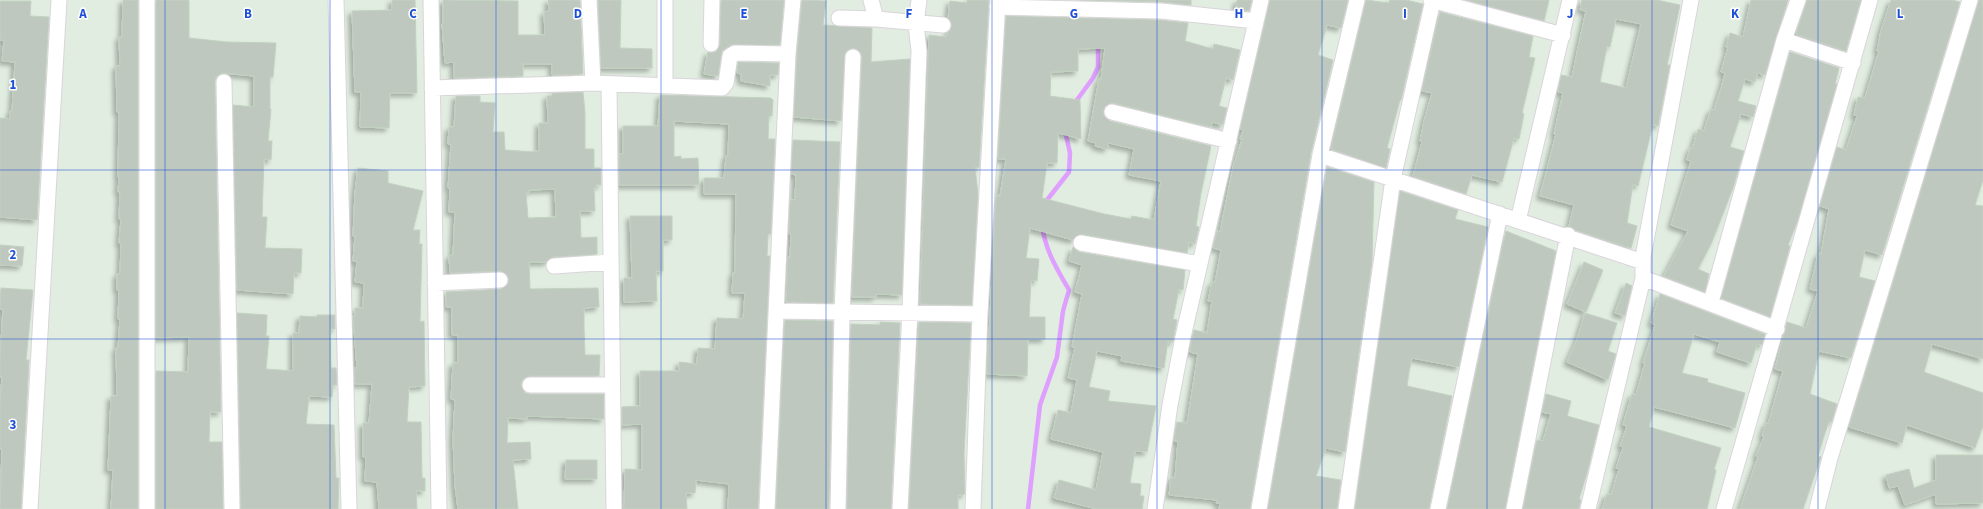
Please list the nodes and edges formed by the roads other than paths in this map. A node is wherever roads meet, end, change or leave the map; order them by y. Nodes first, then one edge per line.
1 (59, 0) edge
2 (147, 0) edge
3 (336, 0) edge
4 (431, 0) edge
5 (589, 0) edge
6 (665, 0) edge
7 (712, 0) edge
8 (793, 0) edge
9 (871, 0) edge
10 (919, 0) edge
11 (1261, 0) edge
12 (1357, 0) edge
13 (1432, 0) edge
14 (1570, 0) edge
15 (1691, 0) edge
16 (1798, 0) edge
17 (1870, 0) edge
18 (1970, 0) edge
19 (998, 4) edge
20 (839, 18) dead end
21 (876, 19) junction
22 (1256, 21) junction
23 (916, 24) junction
24 (943, 25) dead end
25 (1563, 35) junction
26 (1784, 40) junction
27 (711, 44) dead end
28 (788, 54) junction
29 (853, 57) dead end
30 (1853, 63) junction
31 (224, 82) dead end
32 (593, 82) junction
33 (609, 84) junction
34 (665, 84) junction
35 (432, 88) junction
36 (1112, 112) dead end
37 (1229, 141) junction
38 (1320, 155) junction
39 (1393, 179) junction
40 (1500, 214) junction
41 (1518, 221) junction
42 (1568, 235) junction
43 (1081, 243) dead end
44 (611, 262) junction
45 (1643, 262) junction
46 (1200, 264) junction
47 (554, 266) dead end
48 (1643, 278) junction
49 (500, 280) dead end
50 (435, 283) junction
51 (1711, 302) junction
52 (776, 311) junction
53 (910, 312) junction
54 (842, 313) junction
55 (980, 314) junction
56 (1777, 329) junction
57 (530, 385) dead end
58 (612, 385) junction
59 (30, 509) edge
60 (147, 509) edge
61 (232, 509) edge
62 (349, 509) edge
63 (438, 509) edge
64 (614, 509) edge
65 (767, 509) edge
66 (838, 509) edge
67 (900, 509) edge
68 (973, 509) edge
69 (1155, 509) edge
70 (1259, 509) edge
71 (1346, 509) edge
72 (1438, 509) edge
73 (1514, 509) edge
74 (1588, 509) edge
75 (1724, 509) edge
76 (1817, 509) edge

1 - 59 street
2 - 60 street
3 - 62 street
4 - 35 street
5 - 32 street
6 - 34 street
7 - 27 street
8 - 28 street
9 - 21 street
10 - 23 street
11 - 22 street
12 - 38 street
13 - 25 street
13 - 39 street
14 - 25 street
15 - 45 street
16 - 26 street
17 - 30 street
18 - 76 street
19 - 22 street
19 - 55 street
20 - 21 street
21 - 23 street
22 - 37 street
23 - 24 street
23 - 53 street
25 - 41 street
26 - 30 street
26 - 51 street
28 - 34 street
28 - 52 street
29 - 54 street
30 - 56 street
31 - 61 street
32 - 33 street
32 - 35 street
33 - 34 street
33 - 44 street
35 - 50 street
36 - 37 street
37 - 46 street
38 - 39 street
38 - 70 street
39 - 40 street
39 - 71 street
40 - 41 street
40 - 72 street
41 - 42 street
42 - 45 street
42 - 73 street
43 - 46 street
44 - 47 street
44 - 58 street
45 - 48 street
46 - 69 street
48 - 51 street
48 - 74 street
49 - 50 street
50 - 63 street
51 - 56 street
52 - 54 street
52 - 65 street
53 - 54 street
53 - 55 street
53 - 67 street
54 - 66 street
55 - 68 street
56 - 75 street
57 - 58 street
58 - 64 street

